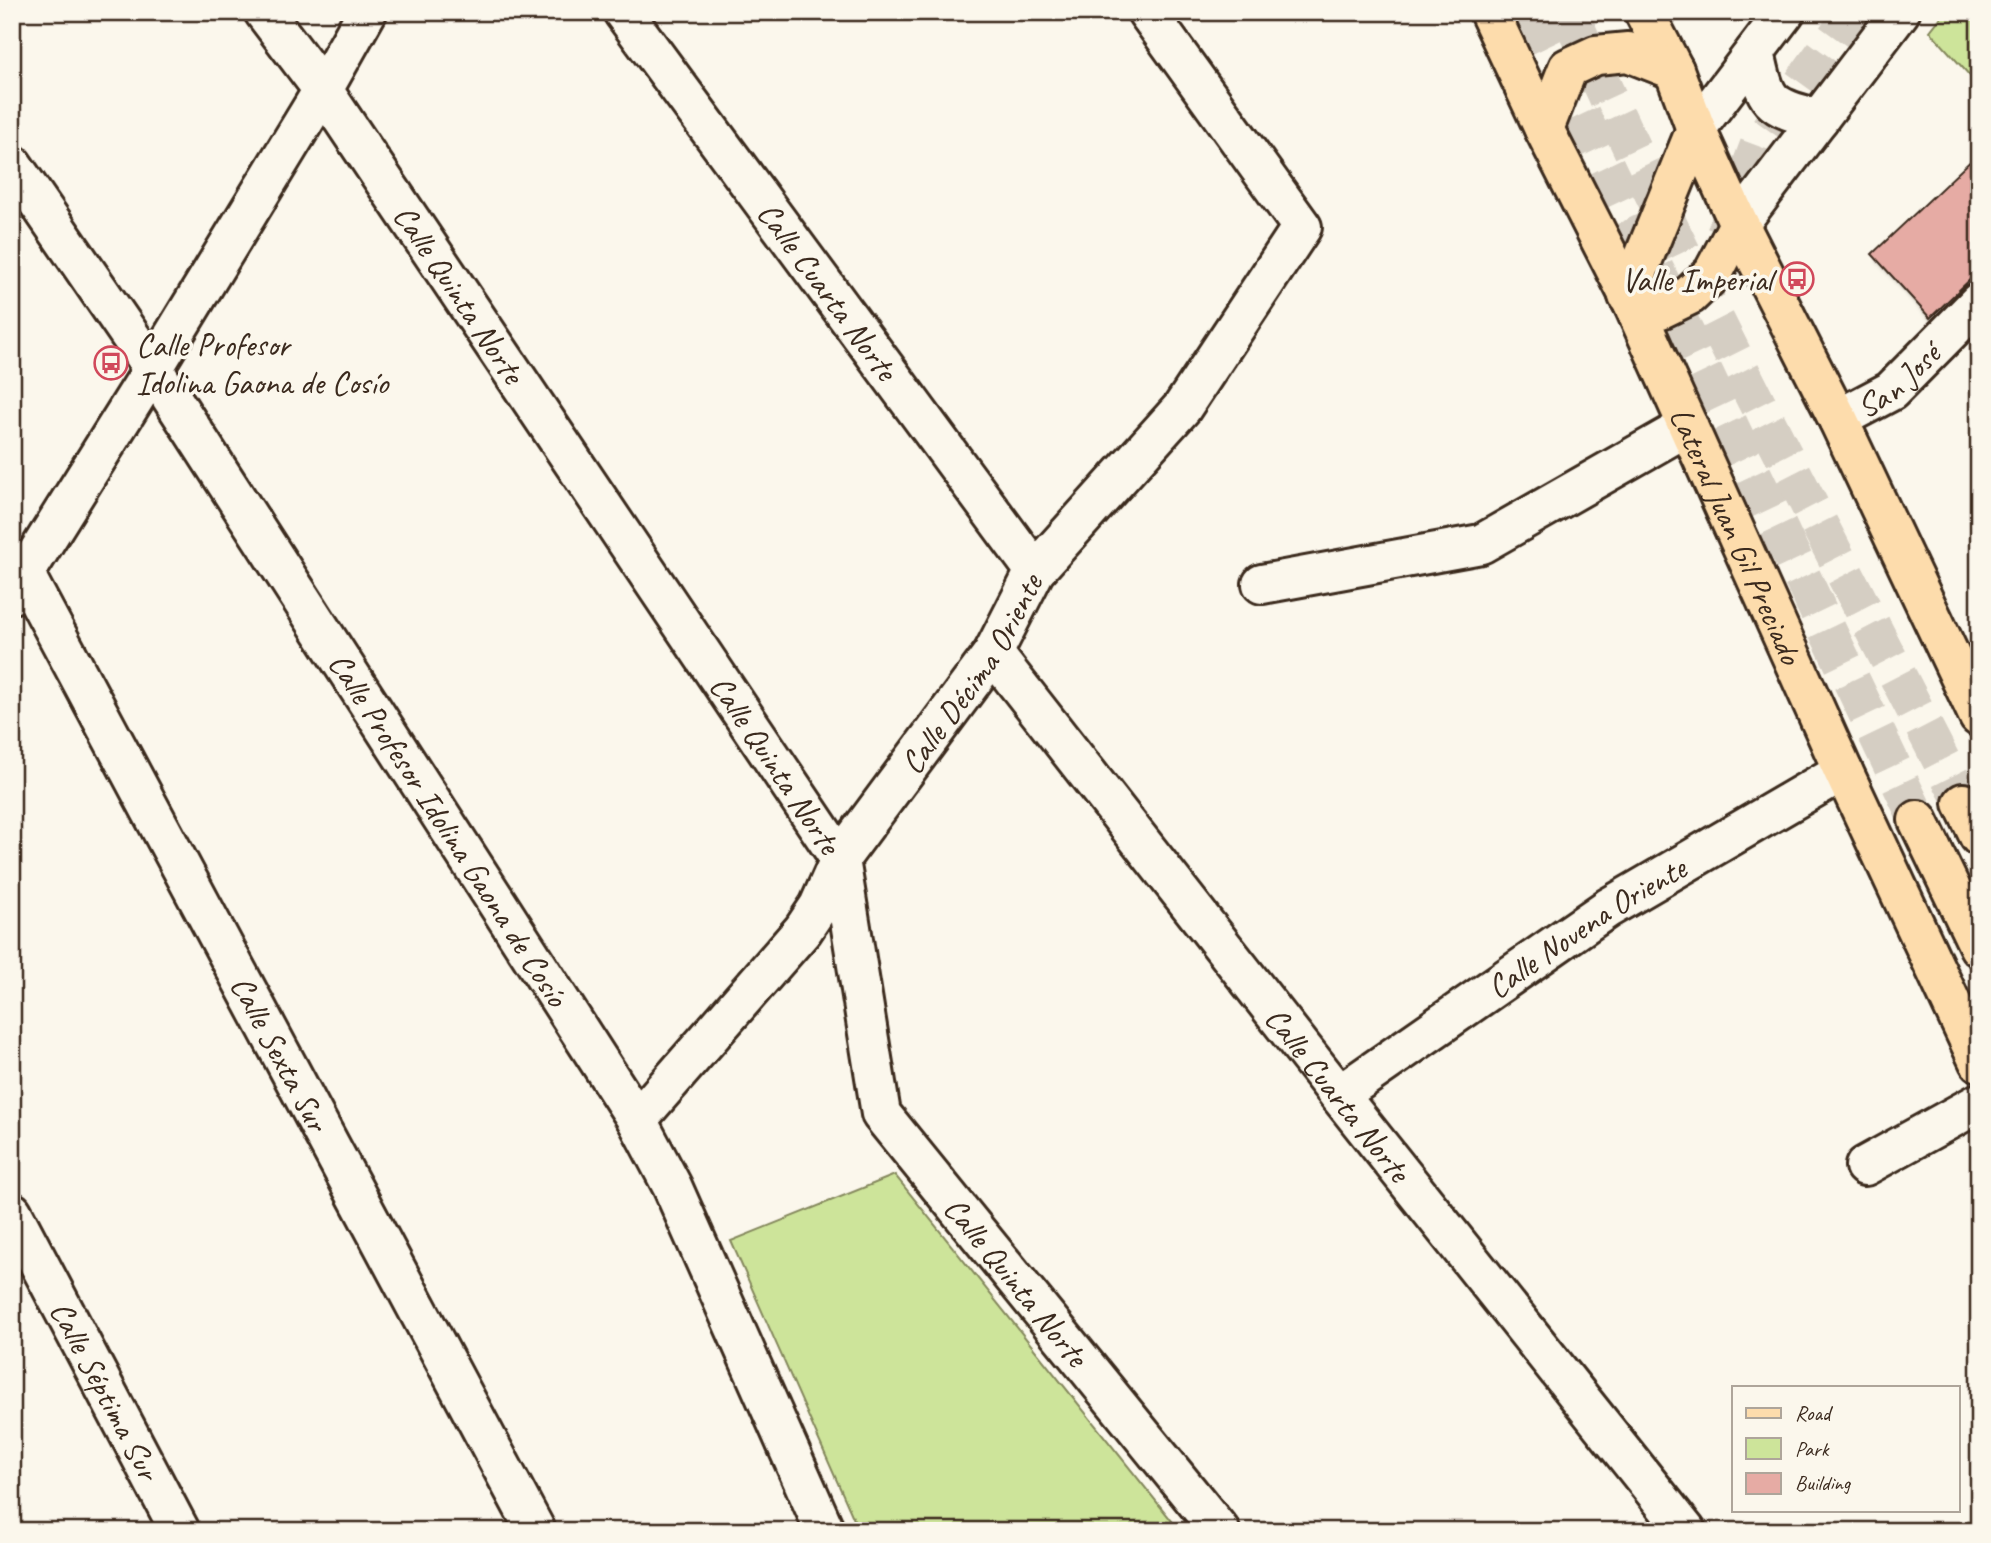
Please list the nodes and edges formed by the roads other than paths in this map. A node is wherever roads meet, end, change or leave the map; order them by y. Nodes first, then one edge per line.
1 (264, 12) edge
2 (367, 12) edge
3 (622, 12) edge
4 (1147, 12) edge
5 (1489, 12) edge
6 (1644, 12) edge
7 (1786, 12) edge
8 (1900, 12) edge
9 (1755, 52) junction
10 (1674, 70) junction
11 (323, 90) junction
12 (1819, 119) junction
13 (1544, 129) junction
14 (1696, 129) junction
15 (12, 164) edge
16 (1739, 224) junction
17 (1630, 300) junction
18 (1979, 302) edge
19 (153, 369) junction
20 (1838, 419) junction
21 (1688, 426) junction
22 (1035, 570) junction
23 (1262, 584) dead end
24 (18, 585) edge
25 (993, 653) junction
26 (1979, 717) edge
27 (1843, 771) junction
28 (1918, 820) tunnel mouth
29 (840, 859) junction
30 (1979, 947) edge
31 (1979, 1062) edge
32 (1339, 1095) junction
33 (1979, 1103) edge
34 (638, 1120) junction
35 (1866, 1167) dead end
36 (12, 1212) edge
37 (180, 1531) edge
38 (536, 1531) edge
39 (825, 1531) edge
40 (1220, 1531) edge
41 (1686, 1531) edge

1 - 11 street, Calle Quinta Norte
2 - 11 street
3 - 22 street, Calle Cuarta Norte
4 - 22 street, Calle Décima Oriente
5 - 13 main road, Lateral Juan Gil Preciado
6 - 10 main road
7 - 9 street
8 - 12 street
9 - 12 street
9 - 14 street
10 - 13 main road
10 - 14 main road
11 - 19 street
11 - 29 street, Calle Quinta Norte
12 - 16 street
13 - 17 main road, Lateral Juan Gil Preciado
14 - 16 main road
14 - 17 main road
15 - 19 street, Calle Profesor Idolina Gaona de Cosío
16 - 17 main road
16 - 20 main road
17 - 21 main road, Lateral Juan Gil Preciado
18 - 20 street, San José
19 - 24 street
19 - 34 street, Calle Profesor Idolina Gaona de Cosío
20 - 26 main road
21 - 23 street
21 - 27 main road, Lateral Juan Gil Preciado
22 - 25 street, Calle Décima Oriente
24 - 38 street, Calle Sexta Sur
25 - 29 street, Calle Décima Oriente
25 - 32 street, Calle Cuarta Norte
27 - 31 main road, Lateral Juan Gil Preciado
27 - 32 street, Calle Novena Oriente
28 - 30 main road
29 - 34 street, Calle Décima Oriente
29 - 40 street, Calle Quinta Norte
32 - 41 street, Calle Cuarta Norte
33 - 35 street
34 - 39 street, Calle Profesor Idolina Gaona de Cosío
36 - 37 street, Calle Séptima Sur

